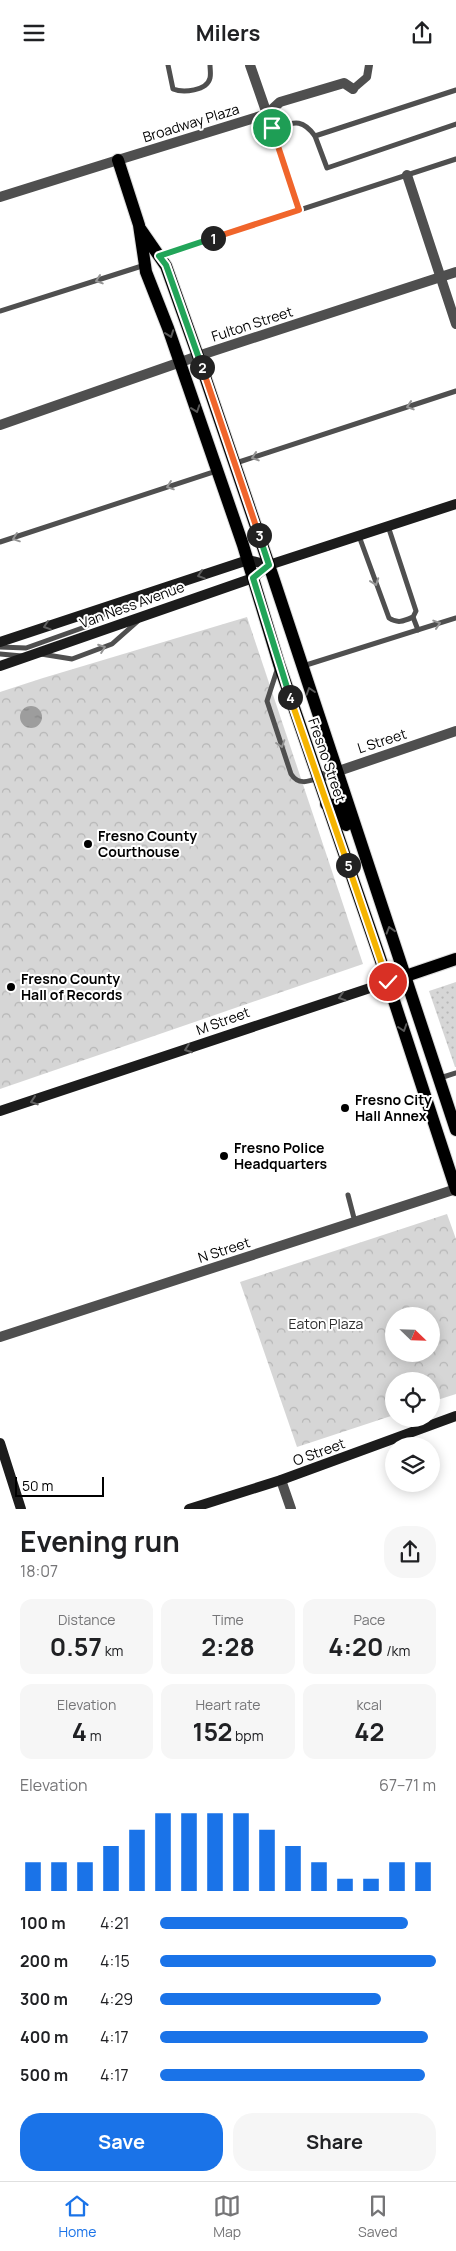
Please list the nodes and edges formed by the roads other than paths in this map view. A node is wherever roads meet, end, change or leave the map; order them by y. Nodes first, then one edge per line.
1 (168, 65) edge
2 (210, 65) edge
3 (250, 65) edge
4 (369, 65) edge
5 (354, 89) joint
6 (456, 90) edge
7 (267, 114) junction
8 (456, 124) edge
9 (272, 128) junction
10 (315, 136) junction
11 (456, 159) edge
12 (118, 160) junction
13 (407, 175) junction
14 (0, 197) edge
15 (299, 210) junction
16 (139, 225) junction
17 (159, 256) junction
18 (145, 265) junction
19 (456, 272) edge
20 (440, 277) junction
21 (0, 311) edge
22 (456, 324) edge
23 (198, 356) junction
24 (180, 363) junction
25 (456, 391) edge
26 (0, 425) edge
27 (233, 464) junction
28 (217, 470) junction
29 (456, 504) edge
30 (388, 526) junction
31 (359, 536) junction
32 (0, 542) edge
33 (248, 560) junction
34 (269, 565) junction
35 (253, 578) junction
36 (127, 599) junction
37 (145, 615) junction
38 (413, 617) junction
39 (456, 617) edge
40 (418, 630) junction
41 (0, 642) edge
42 (0, 647) edge
43 (0, 654) edge
44 (33, 655) junction
45 (279, 664) junction
46 (0, 666) edge
47 (302, 666) junction
48 (456, 731) edge
49 (337, 771) junction
50 (318, 778) junction
51 (326, 804) junction
52 (377, 890) junction
53 (456, 959) edge
54 (405, 977) junction
55 (388, 982) junction
56 (456, 1073) edge
57 (439, 1079) junction
58 (0, 1111) edge
59 (456, 1130) edge
60 (456, 1189) edge
61 (348, 1195) dead end
62 (355, 1222) junction
63 (0, 1337) edge
64 (456, 1416) edge
65 (0, 1443) edge
66 (281, 1480) junction
67 (21, 1509) edge
68 (189, 1509) edge
69 (291, 1509) edge

1 - 2 lane
3 - 7 street
4 - 5 street
5 - 7 street, Broadway Plaza
6 - 10 lane
7 - 9 lane
7 - 12 street, Broadway Plaza
8 - 10 lane
9 - 10 lane
9 - 15 lane
11 - 13 lane
12 - 14 street, Broadway Plaza
12 - 16 main road, Fresno Street
13 - 15 lane
13 - 20 street
15 - 17 lane
16 - 17 main road, Fresno Street
16 - 18 main road, Fresno Street
17 - 23 main road, Fresno Street
18 -> 21 lane
18 -> 24 main road, Fresno Street
19 - 20 street, Fulton Street
20 - 22 street
20 - 23 street, Fulton Street
23 - 24 street, Fulton Street
23 - 27 main road, Fresno Street
24 - 26 street, Fulton Street
24 -> 28 main road, Fresno Street
25 -> 27 lane
27 - 34 main road, Fresno Street
28 -> 32 lane
28 - 33 main road, Fresno Street
29 - 30 main road, Van Ness Avenue
30 - 31 main road, Van Ness Avenue
30 - 38 lane
31 - 34 main road, Van Ness Avenue
31 -> 38 lane
33 - 34 main road
33 - 35 main road, Fresno Street
33 -> 36 main road, Van Ness Avenue
34 - 35 main road, Van Ness Avenue
34 - 47 main road, Fresno Street
35 - 37 main road, Van Ness Avenue
35 - 45 main road, Fresno Street
36 -> 41 main road, Van Ness Avenue
36 - 42 lane
37 - 44 main road, Van Ness Avenue
44 -> 37 lane
38 - 40 lane
40 -> 39 lane
40 - 47 lane
43 - 44 lane
44 - 46 main road, Van Ness Avenue
45 - 50 main road, Fresno Street
45 -> 50 lane
49 -> 47 main road, Fresno Street
48 - 49 street, L Street
49 - 50 street, L Street
49 - 52 main road, Fresno Street
50 - 51 main road, Fresno Street
51 - 52 main road
51 - 55 main road, Fresno Street
54 -> 52 main road, Fresno Street
53 - 54 main road, M Street
54 - 55 main road, M Street
54 - 57 main road, Fresno Street
55 -> 58 main road, M Street
55 -> 60 main road, Fresno Street
56 - 57 lane
57 - 59 main road, Fresno Street
60 - 62 street, N Street
61 - 62 lane
62 - 63 street, N Street
64 - 66 main road, O Street
65 - 67 main road
66 - 68 main road, O Street
66 - 69 street

